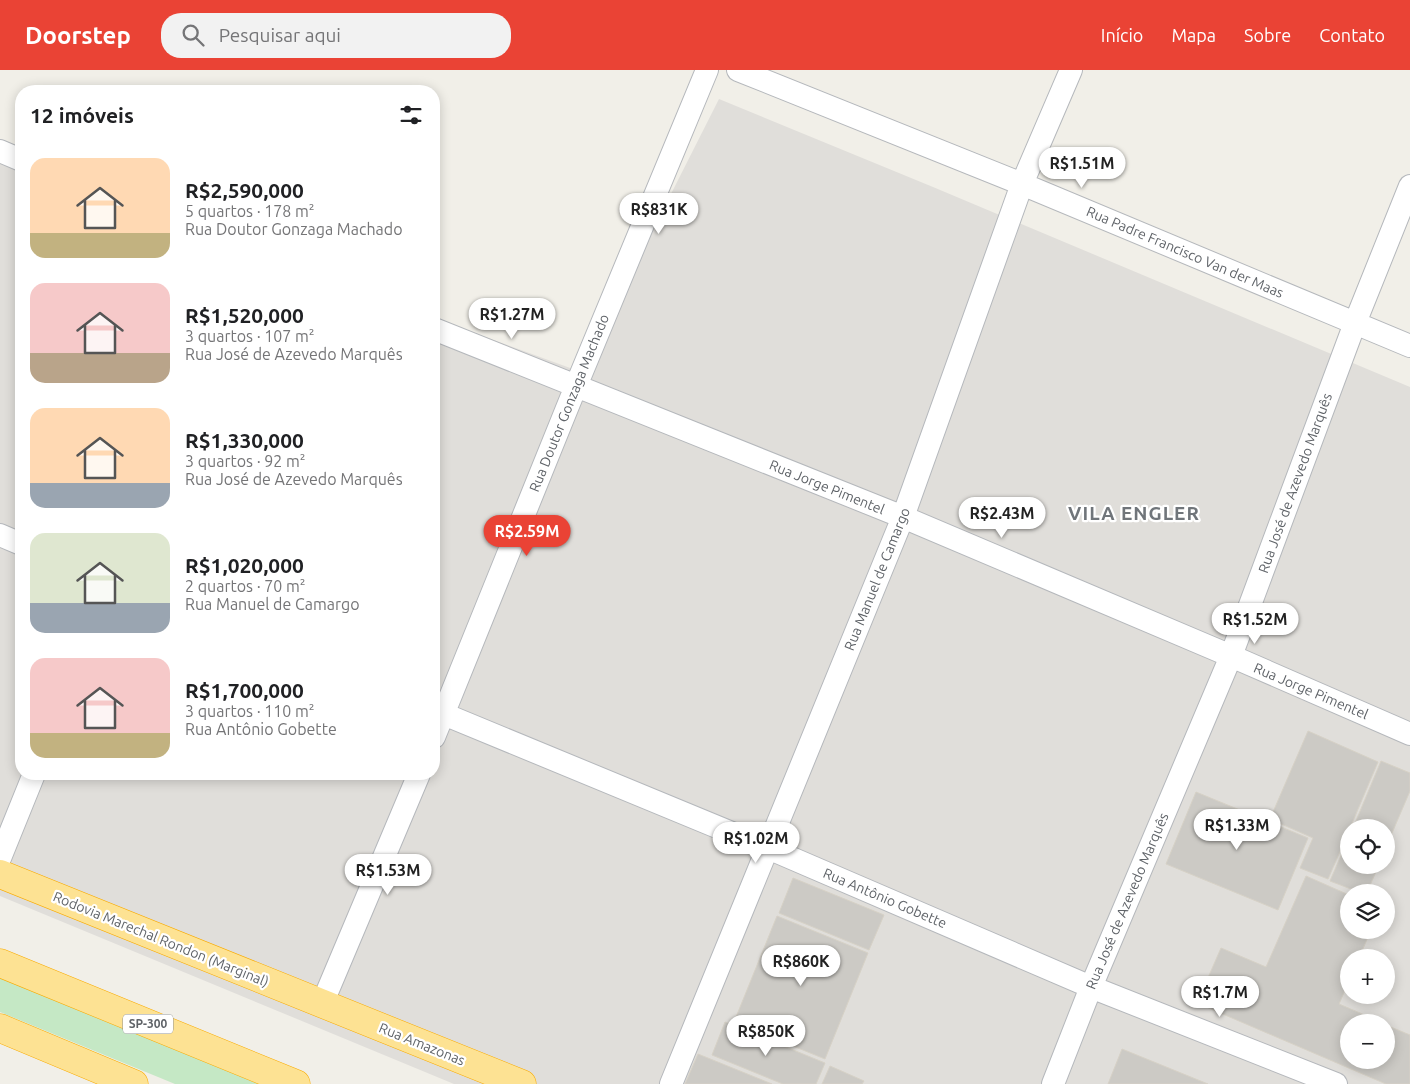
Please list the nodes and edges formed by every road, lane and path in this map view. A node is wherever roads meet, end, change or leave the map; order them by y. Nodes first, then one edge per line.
1 (707, 70) edge
2 (738, 70) edge
3 (1071, 70) edge
4 (0, 151) edge
5 (15, 157) edge
6 (1022, 184) junction
7 (1410, 186) edge
8 (1355, 323) junction
9 (440, 331) edge
10 (1410, 346) edge
11 (576, 386) junction
12 (903, 517) junction
13 (0, 535) edge
14 (15, 541) edge
15 (1231, 656) junction
16 (440, 710) edge
17 (440, 712) edge
18 (1410, 734) edge
19 (32, 780) edge
20 (415, 780) edge
21 (768, 848) junction
22 (0, 858) edge
23 (0, 874) edge
24 (0, 963) edge
25 (1091, 986) junction
26 (322, 1004) junction
27 (0, 1028) edge
28 (134, 1084) edge
29 (296, 1084) edge
30 (522, 1084) edge
31 (671, 1084) edge
32 (1053, 1084) edge
33 (1336, 1084) edge

1 - 11 street, Rua Doutor Gonzaga Machado
2 - 6 street, Rua Padre Francisco Van der Maas
3 - 6 street, Rua Manuel de Camargo
4 - 5 street
6 - 8 street, Rua Padre Francisco Van der Maas
6 - 12 street, Rua Manuel de Camargo
7 - 8 street, Rua José de Azevedo Marquês
8 - 10 street, Rua Padre Francisco Van der Maas
8 - 15 street, Rua José de Azevedo Marquês
9 - 11 street, Rua Jorge Pimentel
11 - 12 street, Rua Jorge Pimentel
11 - 16 street, Rua Doutor Gonzaga Machado
12 - 15 street, Rua Jorge Pimentel
12 - 21 street, Rua Manuel de Camargo
13 - 14 street
15 - 18 street, Rua Jorge Pimentel
15 - 25 street, Rua José de Azevedo Marquês
17 - 21 street, Rua Antônio Gobette
19 - 22 street
20 - 26 street
21 - 25 street, Rua Antônio Gobette
21 - 31 street, Rua Manuel de Camargo
23 - 26 highway, Rodovia Marechal Rondon (Marginal)
24 - 29 highway, SP-300
25 - 32 street, Rua José de Azevedo Marquês
25 - 33 street, Rua Antônio Gobette
26 - 30 highway, Rua Amazonas
27 - 28 highway

